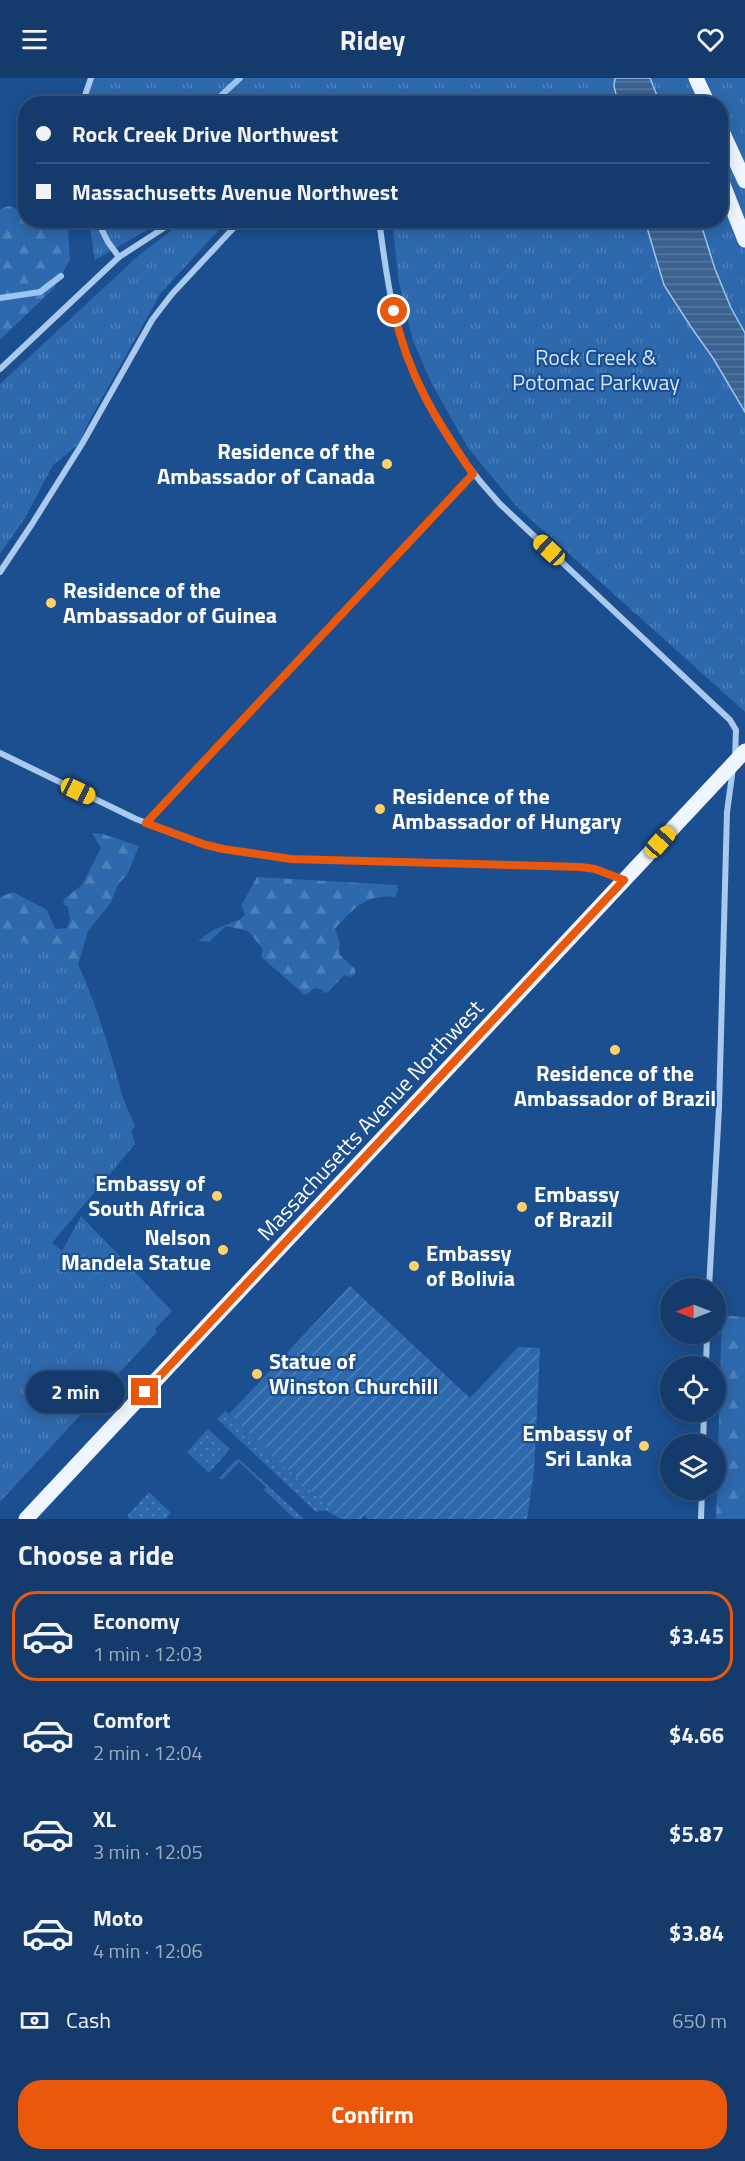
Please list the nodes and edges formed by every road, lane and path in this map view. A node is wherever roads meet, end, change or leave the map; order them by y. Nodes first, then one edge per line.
1 (91, 78) edge
2 (694, 78) edge
3 (85, 96) edge
4 (697, 96) edge
5 (704, 96) edge
6 (728, 144) edge
7 (745, 181) edge
8 (728, 197) edge
9 (102, 228) edge
10 (164, 228) edge
11 (234, 228) edge
12 (380, 228) edge
13 (745, 240) edge
14 (119, 257) junction
15 (0, 369) edge
16 (473, 474) junction
17 (0, 572) edge
18 (0, 753) edge
19 (740, 756) edge
20 (146, 823) junction
21 (624, 880) junction
22 (710, 1278) edge
23 (701, 1500) edge
24 (26, 1519) edge
25 (700, 1519) edge

1 - 3 street
2 - 4 main road
2 - 5 main road
6 - 7 main road
8 - 13 main road
9 - 14 street
10 - 14 street
11 - 17 street
12 - 16 street
14 - 15 street
16 - 19 street
16 - 20 street
18 - 20 street
19 - 21 main road, Massachusetts Avenue Northwest
19 - 22 street
20 - 21 street
21 - 24 main road, Massachusetts Avenue Northwest
23 - 25 street

